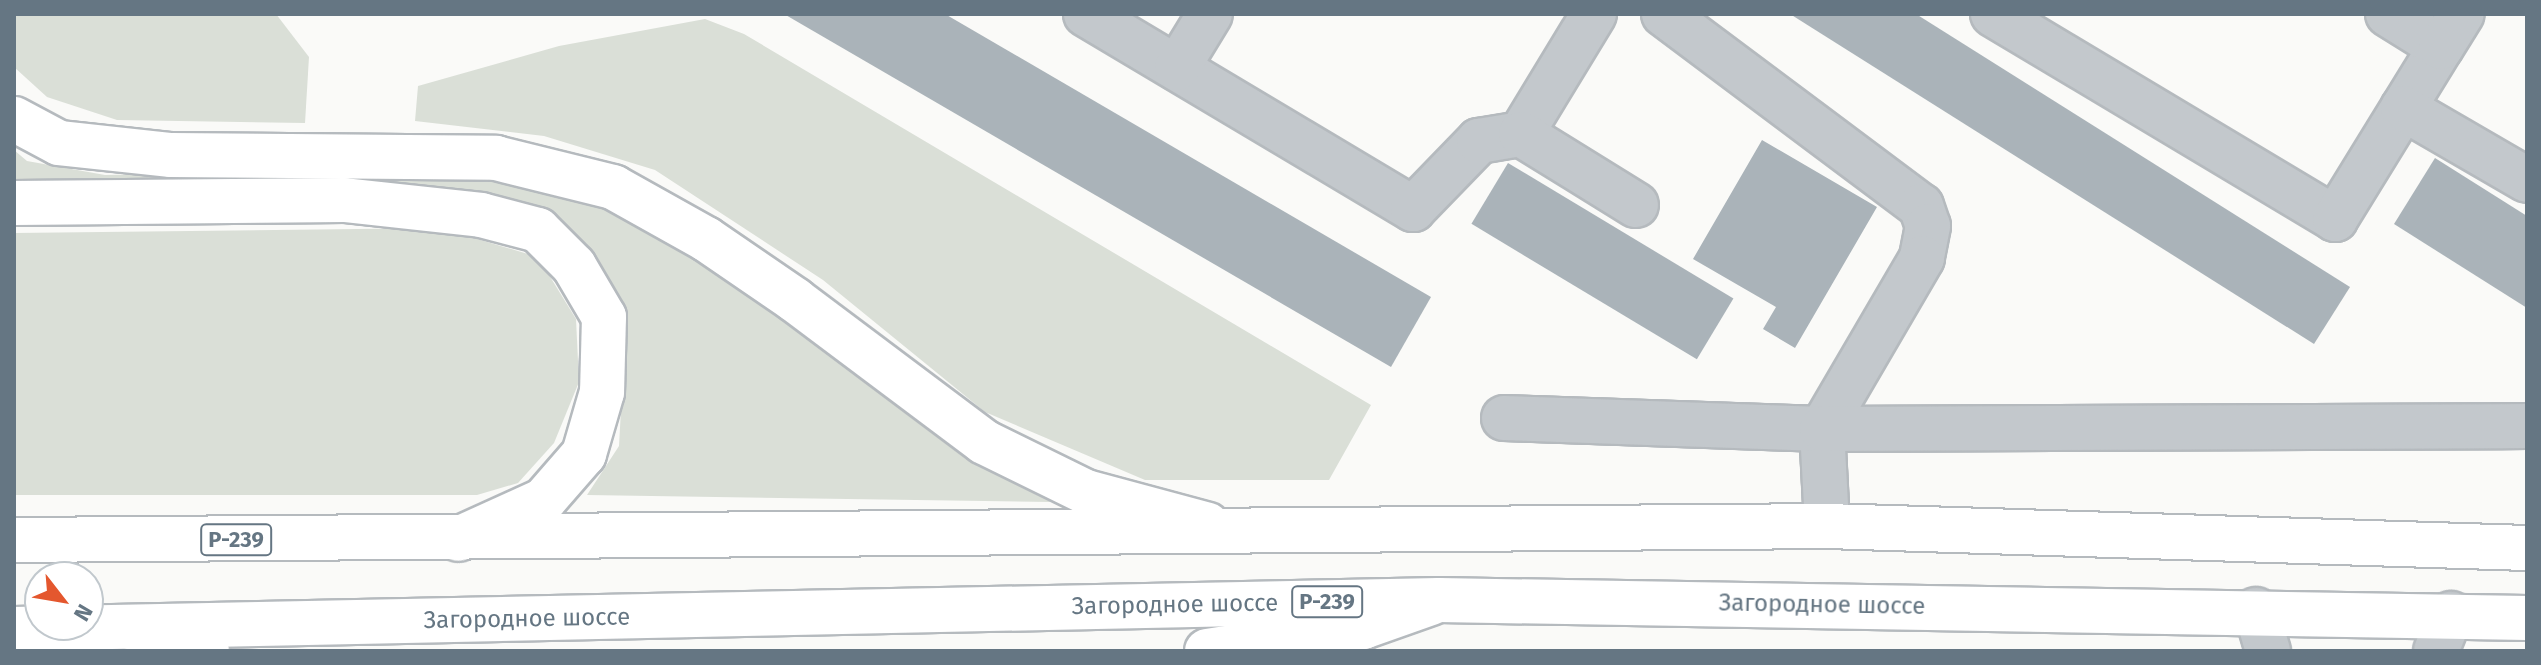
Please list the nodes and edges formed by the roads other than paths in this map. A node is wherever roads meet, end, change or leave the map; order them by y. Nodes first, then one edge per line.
1 (1086, 14) edge
2 (1210, 14) edge
3 (1594, 14) edge
4 (1664, 14) edge
5 (1993, 14) edge
6 (2388, 14) edge
7 (2452, 30) edge
8 (1177, 68) junction
9 (2403, 108) junction
10 (14, 119) edge
11 (1521, 134) junction
12 (2527, 180) edge
13 (14, 203) edge
14 (1636, 205) dead end
15 (1504, 418) dead end
16 (2527, 426) edge
17 (1822, 429) junction
18 (1827, 526) junction
19 (1242, 534) junction
20 (458, 539) junction
21 (14, 540) edge
22 (2527, 548) edge
23 (1439, 600) junction
24 (2256, 610) junction
25 (2527, 618) edge
26 (127, 627) junction
27 (14, 629) edge
28 (2444, 633) edge
29 (207, 651) edge
30 (1207, 651) edge
31 (2268, 651) edge

1 - 8 lane
2 - 8 lane
3 - 11 lane
4 - 17 lane
5 - 9 lane
6 - 7 lane
7 - 9 lane
8 - 11 lane
9 - 12 lane
10 - 19 main road
11 - 14 lane
13 - 20 main road
15 - 17 lane
16 - 17 lane
17 - 18 lane
18 - 19 main road, Р-239
18 - 22 main road, Р-239
19 - 20 main road, Р-239
20 - 21 main road, Р-239
23 - 24 main road, Загородное шоссе / Р-239
23 - 26 main road, Загородное шоссе / Р-239
23 - 30 main road
24 - 28 main road, Загородное шоссе / Р-239
24 - 31 lane
25 - 28 main road, Загородное шоссе / Р-239
26 - 27 main road, Загородное шоссе / Р-239
26 - 29 main road

